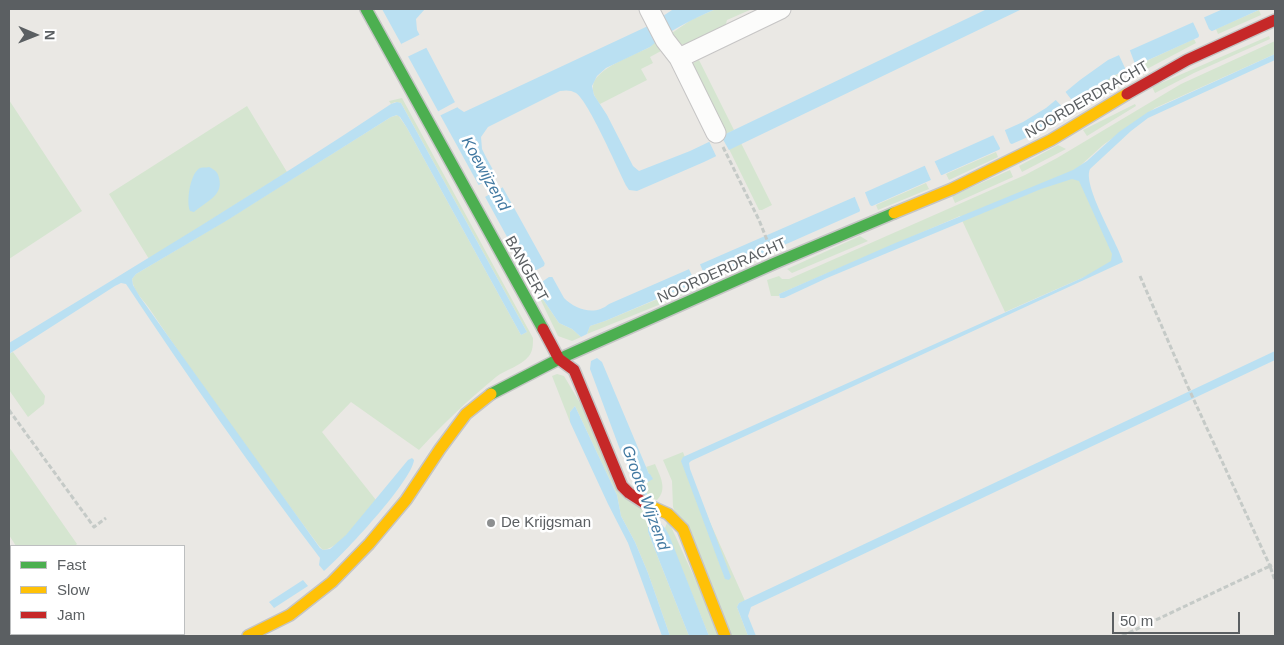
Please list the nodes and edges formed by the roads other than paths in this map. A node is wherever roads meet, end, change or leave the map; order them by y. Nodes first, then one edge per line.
1 (366, 9) edge
2 (781, 9) edge
3 (652, 14) edge
4 (1275, 20) edge
5 (679, 58) junction
6 (716, 133) dead end
7 (559, 359) junction
8 (248, 636) edge
9 (725, 636) edge

1 - 7 street, BANGERT
2 - 5 street
3 - 5 street
4 - 7 street, NOORDERDRACHT
5 - 6 street
7 - 8 street, NOORDERDRACHT
7 - 9 street, BANGERT

